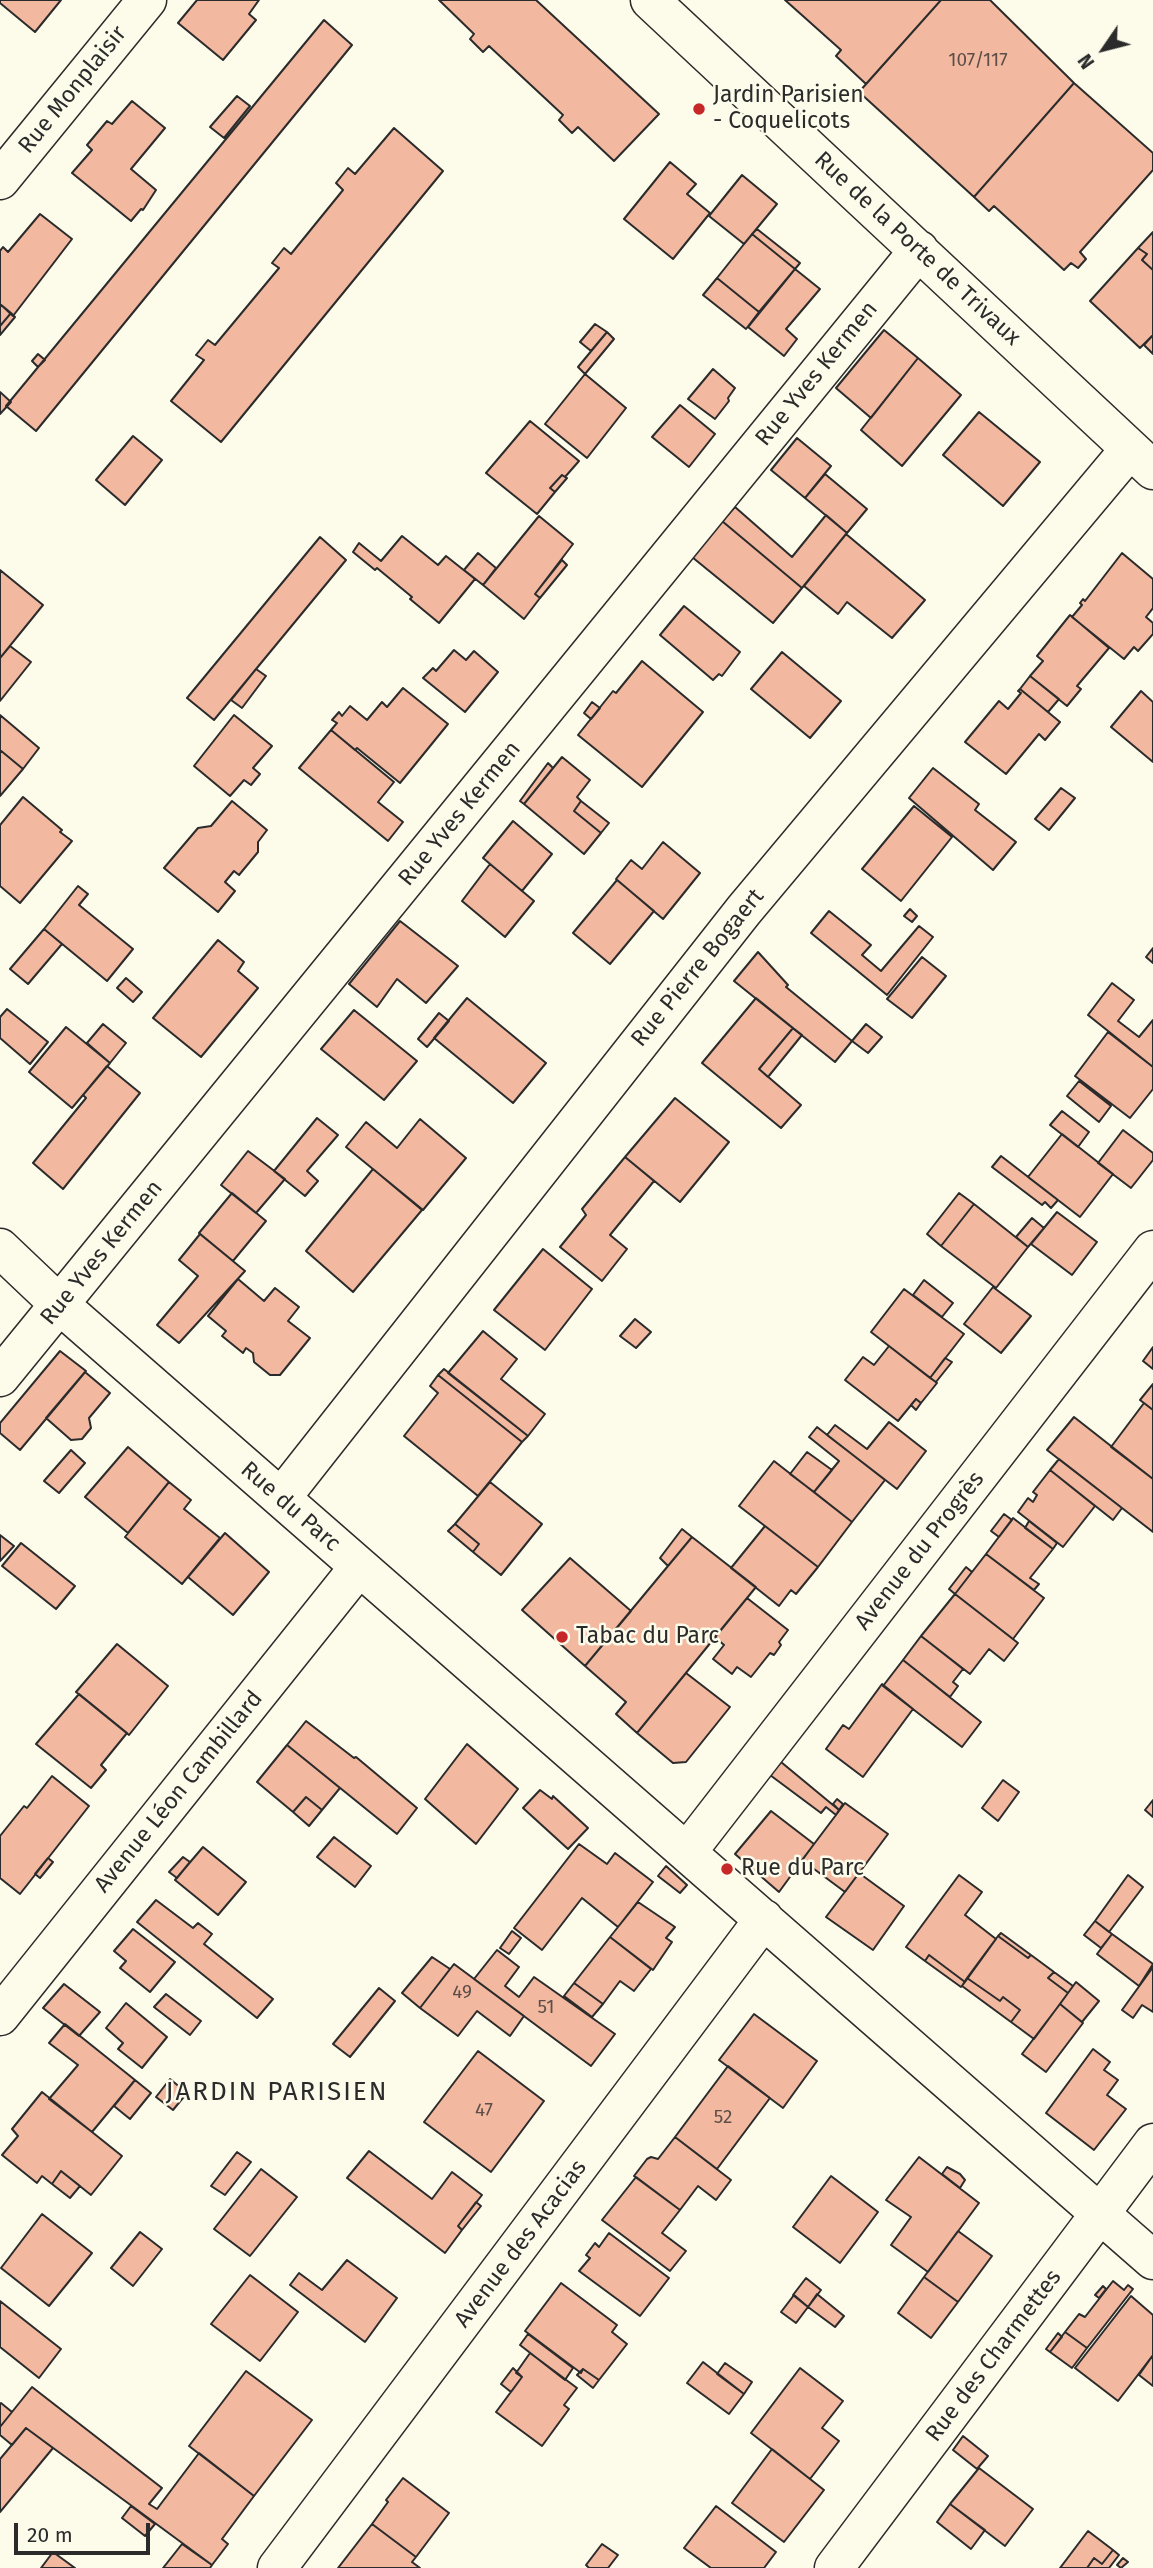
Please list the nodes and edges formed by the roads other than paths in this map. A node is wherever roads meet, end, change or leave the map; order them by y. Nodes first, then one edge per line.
1 (146, 0) edge
2 (650, 0) edge
3 (0, 180) edge
4 (919, 250) junction
5 (1141, 460) edge
6 (0, 1248) edge
7 (1153, 1250) edge
8 (60, 1305) junction
9 (0, 1377) edge
10 (281, 1498) junction
11 (359, 1567) junction
12 (687, 1852) junction
13 (764, 1919) junction
14 (0, 2016) edge
15 (1153, 2143) edge
16 (1101, 2213) junction
17 (1153, 2260) edge
18 (277, 2568) edge
19 (834, 2568) edge

1 - 3 street, Rue Monplaisir
2 - 4 street, Rue de la Porte de Trivaux
4 - 5 street, Rue de la Porte de Trivaux
4 - 8 street, Rue Yves Kermen
5 - 10 street, Rue Pierre Bogaert
6 - 8 street, Rue du Parc
7 - 12 street, Avenue du Progrès
8 - 9 street, Rue Yves Kermen
8 - 10 street, Rue du Parc
10 - 11 street, Rue du Parc
11 - 12 street, Rue du Parc
11 - 14 street, Avenue Léon Cambillard
12 - 13 street, Rue du Parc
13 - 16 street, Rue du Parc
13 - 18 street, Avenue des Acacias
15 - 16 street, Rue des Charmettes
16 - 17 street, Rue du Parc
16 - 19 street, Rue des Charmettes

